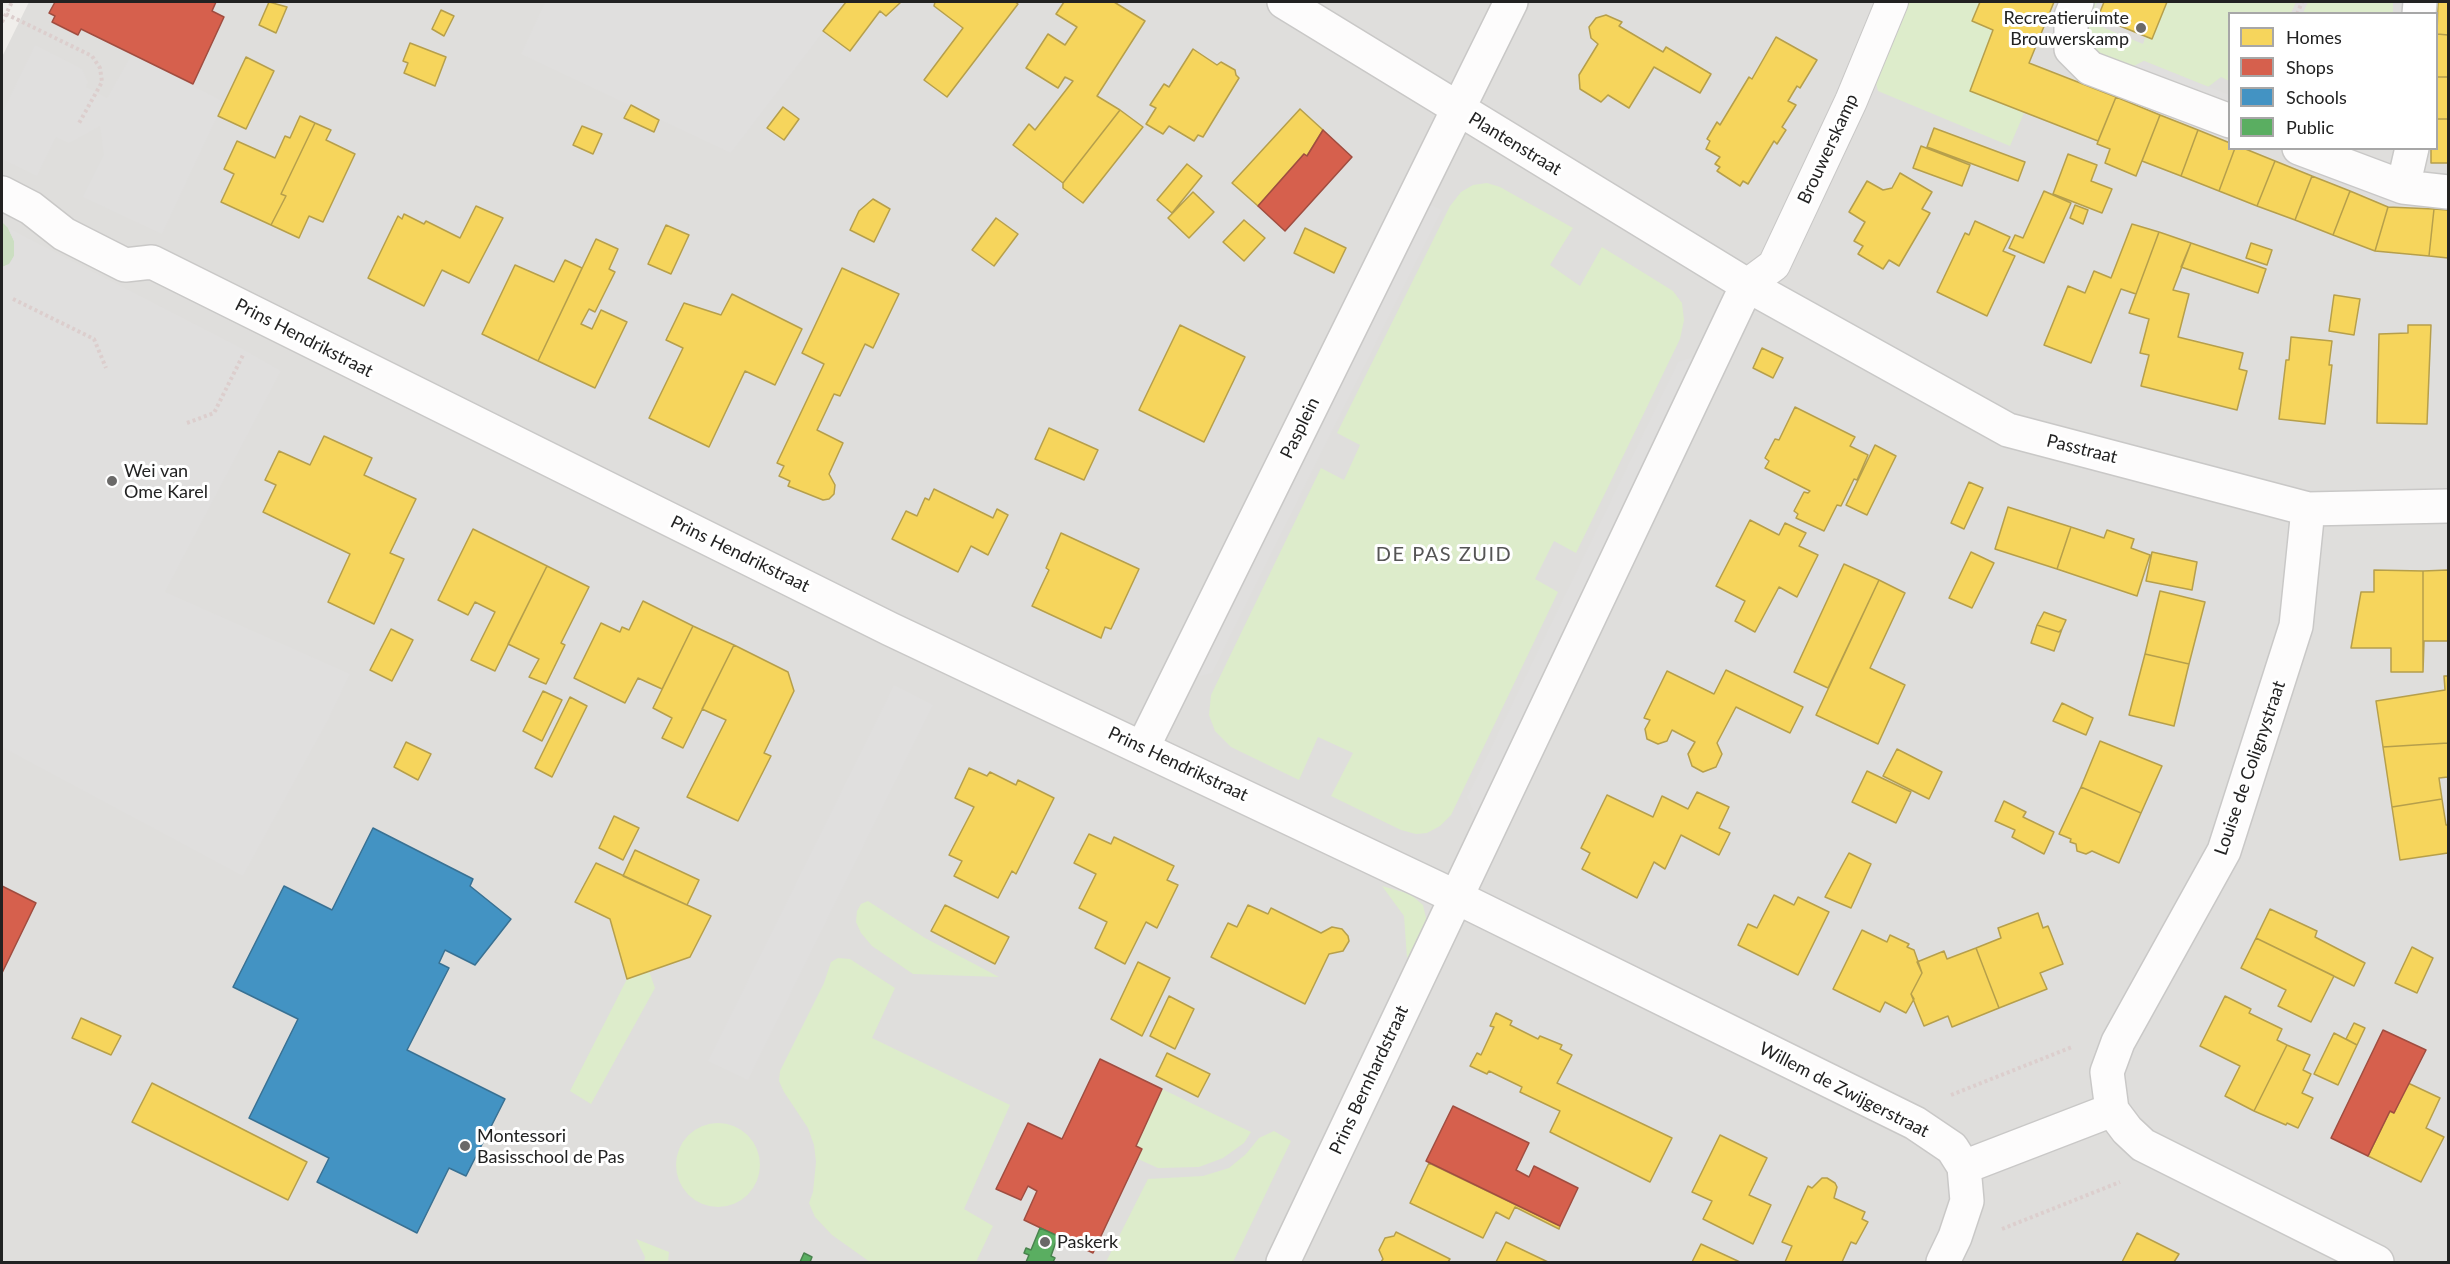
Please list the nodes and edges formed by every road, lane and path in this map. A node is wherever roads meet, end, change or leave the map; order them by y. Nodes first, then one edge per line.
1 (12, 2) edge
2 (1284, 2) edge
3 (1511, 2) edge
4 (1892, 2) edge
5 (2077, 2) edge
6 (6, 14) junction
7 (2, 22) edge
8 (1458, 109) junction
9 (2228, 122) edge
10 (78, 126) dead end
11 (2304, 150) edge
12 (2412, 150) edge
13 (2403, 187) junction
14 (2448, 192) edge
15 (2, 194) edge
16 (1747, 285) junction
17 (13, 299) dead end
18 (262, 318) junction
19 (106, 368) dead end
20 (187, 423) dead end
21 (2448, 506) edge
22 (2308, 509) junction
23 (1143, 747) junction
24 (1456, 897) junction
25 (2118, 1042) junction
26 (2112, 1110) junction
27 (1915, 1122) junction
28 (2143, 1145) junction
29 (1964, 1167) junction
30 (1949, 1250) edge
31 (1283, 1263) edge
32 (2377, 1263) edge

1 - 6 path
2 - 8 street, Plantenstraat
3 - 8 street, Pasplein
4 - 16 street, Brouwerskamp
5 - 9 street
6 - 7 path
6 - 10 path
8 - 16 street, Plantenstraat
8 - 23 street, Pasplein
11 - 13 street
12 - 13 street
13 - 14 street
15 - 18 street, Prins Hendrikstraat
16 - 22 street, Passtraat
16 - 24 street
17 - 19 path
18 - 20 path
18 - 23 street, Prins Hendrikstraat
21 - 22 street, Passtraat
22 - 25 street, Louise de Colignystraat
23 - 24 street, Prins Hendrikstraat
24 - 27 street, Willem de Zwijgerstraat
24 - 31 street, Prins Bernhardstraat
25 - 26 street, Louise de Colignystraat
25 - 27 path
26 - 28 street
26 - 29 street
27 - 29 street, Willem de Zwijgerstraat
28 - 30 path
28 - 32 street
29 - 30 street

